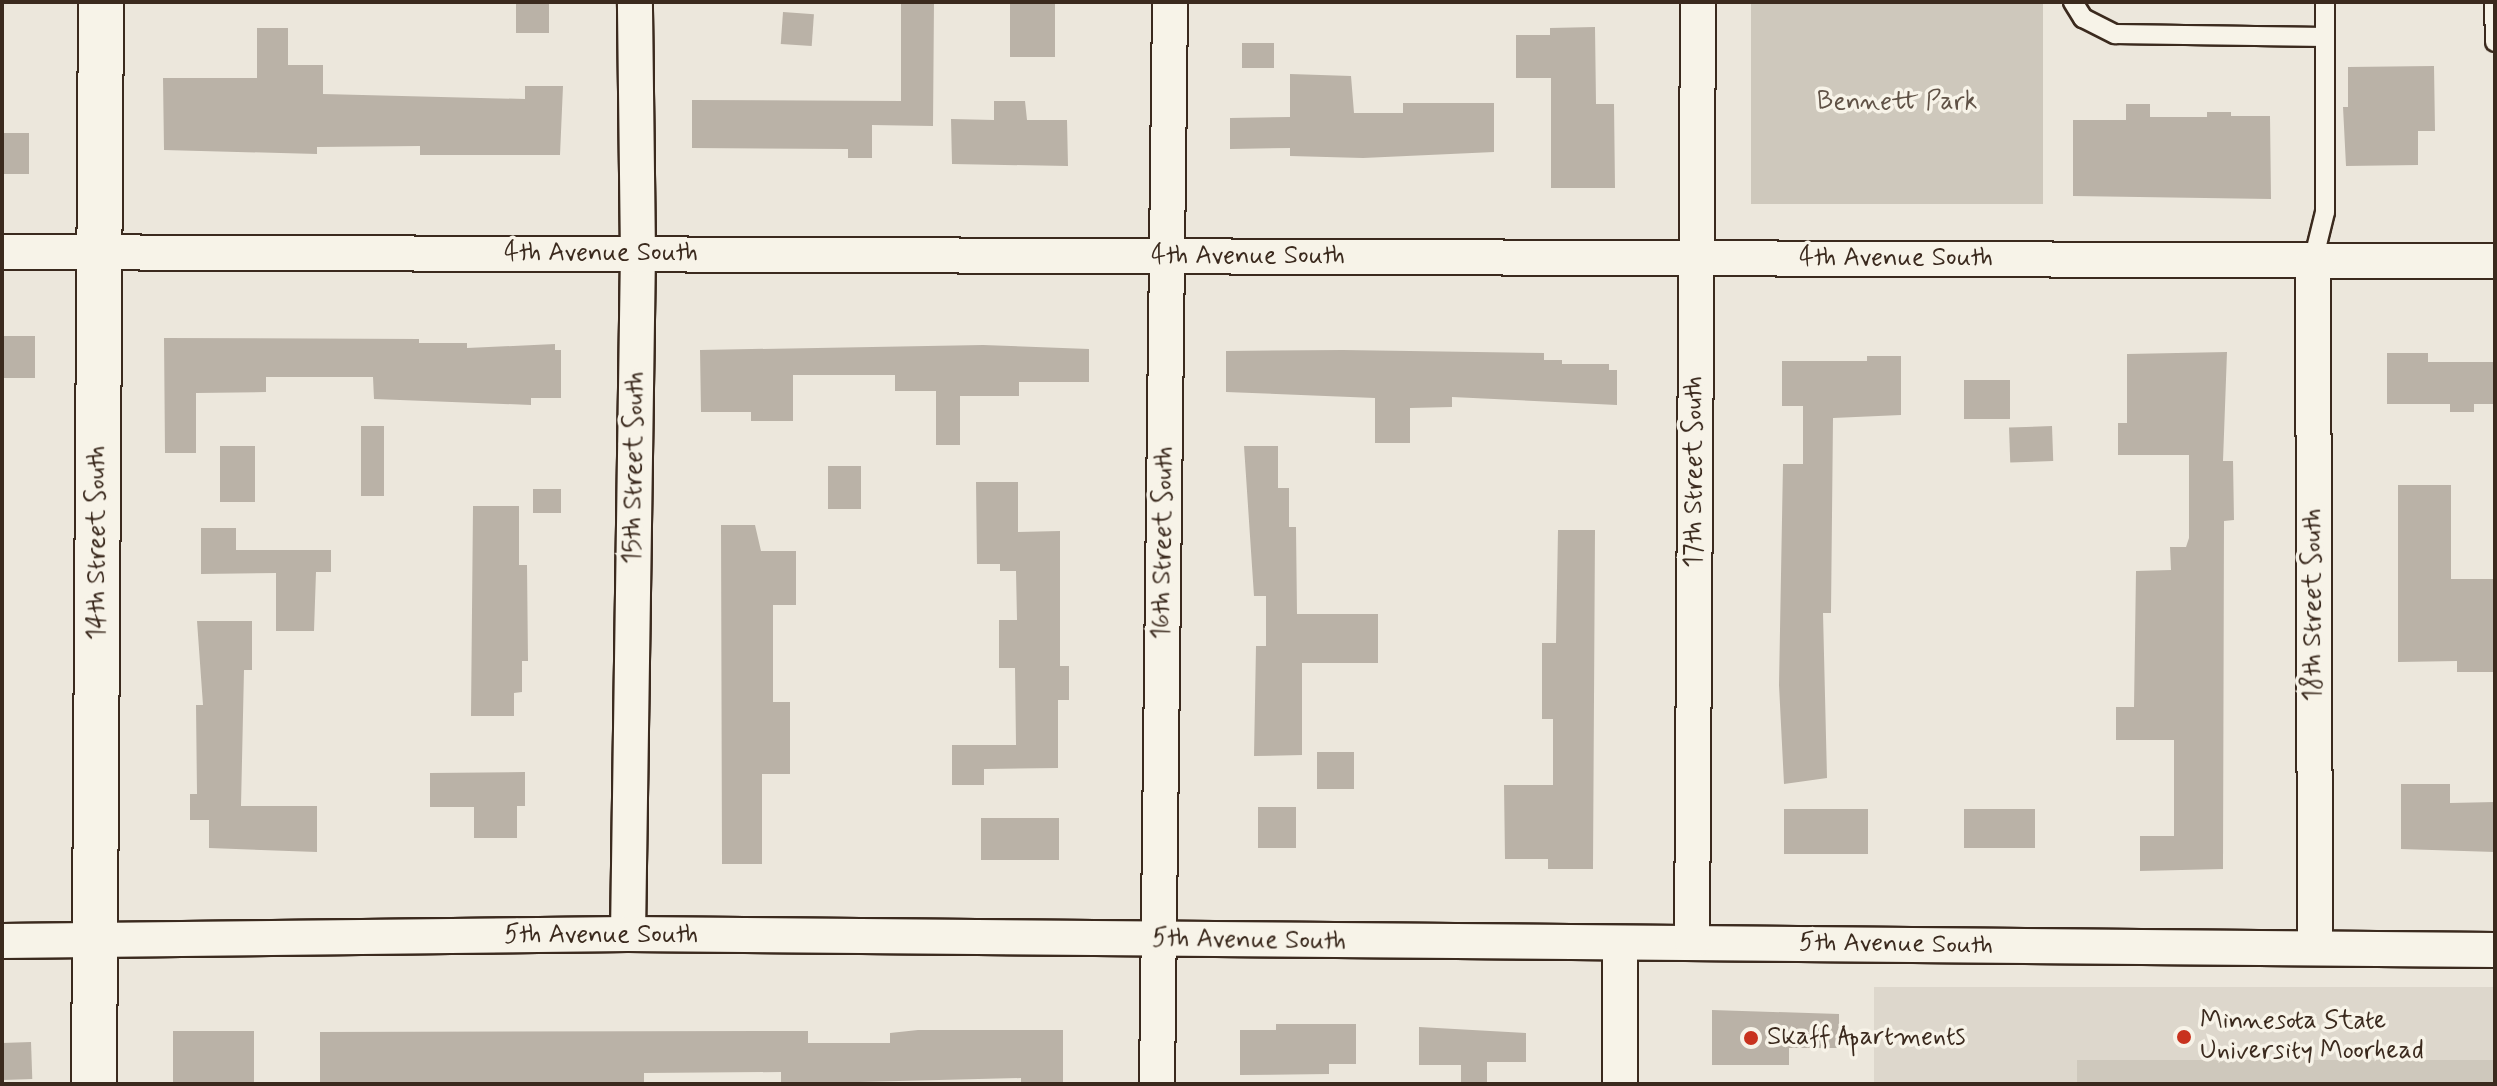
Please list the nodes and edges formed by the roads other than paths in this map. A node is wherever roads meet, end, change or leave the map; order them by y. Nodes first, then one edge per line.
1 (101, 2) edge
2 (635, 2) edge
3 (1170, 2) edge
4 (1698, 2) edge
5 (2073, 2) edge
6 (2325, 2) edge
7 (2494, 2) edge
8 (2325, 37) junction
9 (2495, 42) edge
10 (2, 252) edge
11 (100, 253) junction
12 (638, 255) junction
13 (1168, 257) junction
14 (1696, 258) junction
15 (2313, 261) junction
16 (2495, 261) edge
17 (628, 934) junction
18 (95, 940) junction
19 (2, 941) edge
20 (1159, 941) junction
21 (1692, 942) junction
22 (1620, 945) junction
23 (2315, 948) junction
24 (2495, 950) edge
25 (94, 1084) edge
26 (1157, 1084) edge
27 (1620, 1084) edge

1 - 11 street, 14th Street South
2 - 12 street, 15th Street South
3 - 13 street, 16th Street South
4 - 14 street, 17th Street South
5 - 8 lane
6 - 8 lane
7 - 9 lane
8 - 15 lane
10 - 11 street, 4th Avenue South
11 - 12 street, 4th Avenue South
11 - 18 street, 14th Street South
12 - 13 street, 4th Avenue South
12 - 17 street, 15th Street South
13 - 14 street, 4th Avenue South
13 - 20 street, 16th Street South
14 - 15 street, 4th Avenue South
14 - 21 street, 17th Street South
15 - 16 street, 4th Avenue South
15 - 23 street, 18th Street South
17 - 18 street, 5th Avenue South
17 - 20 street, 5th Avenue South
18 - 19 street, 5th Avenue South
18 - 25 street, 14th Street South
20 - 22 street, 5th Avenue South
20 - 26 street, 16th Street South
21 - 22 street, 5th Avenue South
21 - 23 street, 5th Avenue South
22 - 27 street
23 - 24 street, 5th Avenue South

